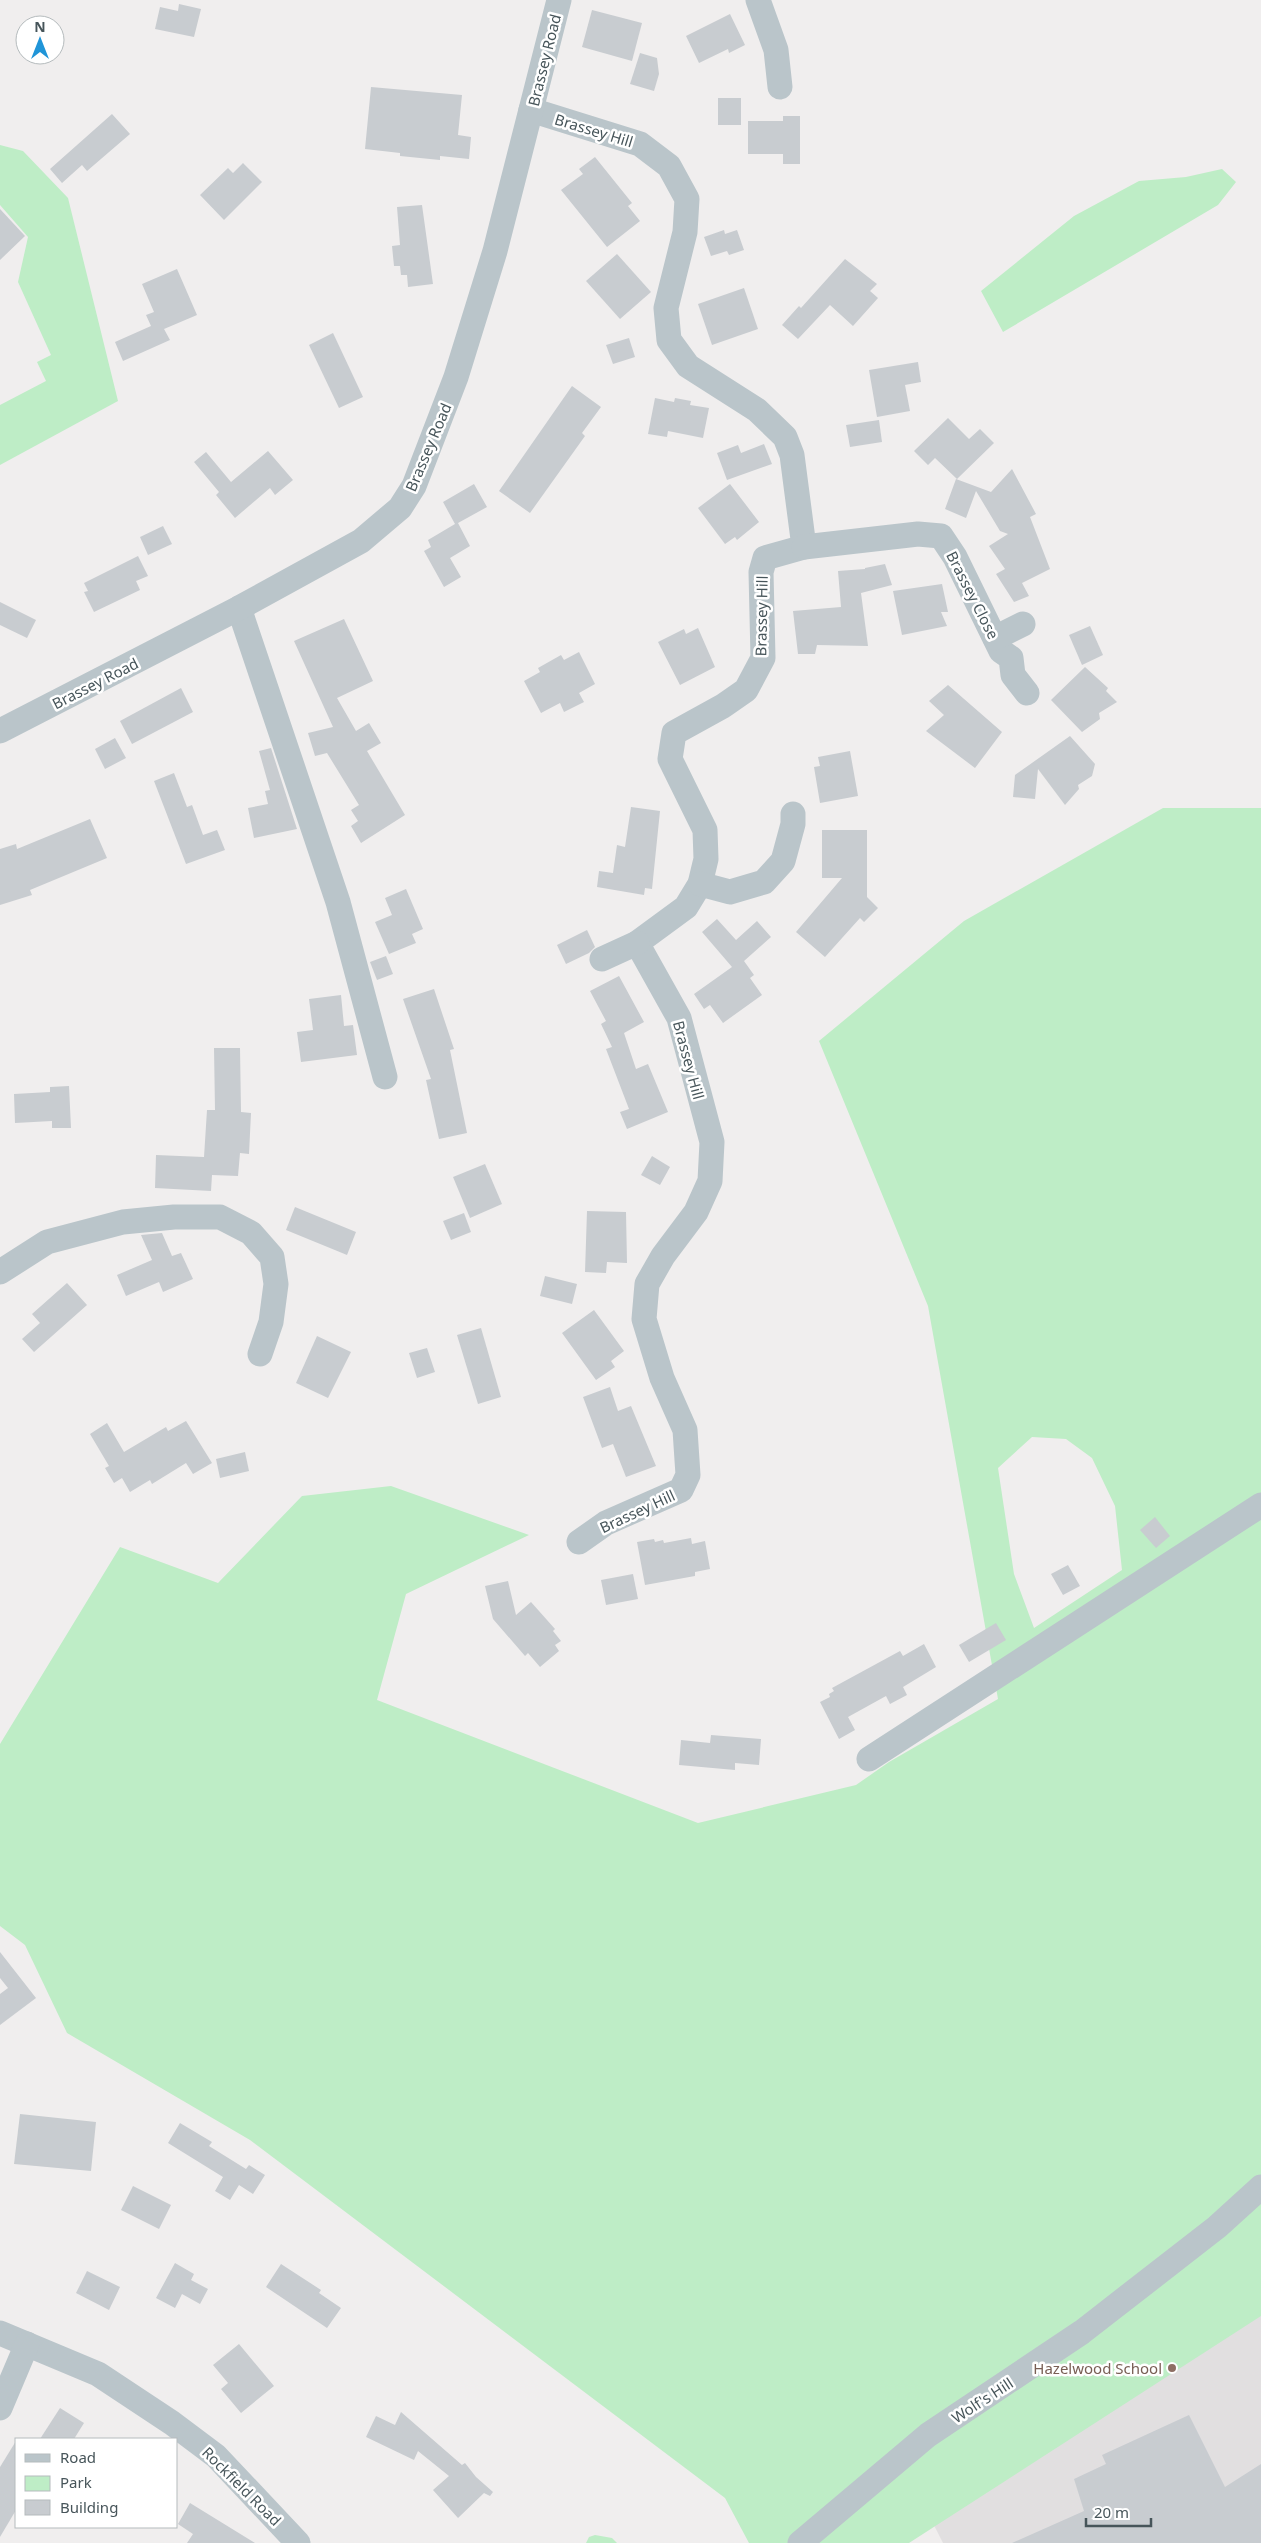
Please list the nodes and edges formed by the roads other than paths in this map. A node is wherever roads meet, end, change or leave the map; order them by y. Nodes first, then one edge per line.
1 (559, 0) edge
2 (758, 0) edge
3 (780, 87) dead end
4 (531, 110) junction
5 (804, 547) junction
6 (239, 608) junction
7 (1023, 624) dead end
8 (995, 638) junction
9 (1027, 693) dead end
10 (0, 730) edge
11 (792, 814) dead end
12 (700, 884) junction
13 (637, 943) junction
14 (602, 958) dead end
15 (386, 1077) dead end
16 (0, 1272) edge
17 (260, 1354) dead end
18 (1261, 1504) edge
19 (579, 1542) dead end
20 (869, 1759) dead end
21 (1261, 2187) edge
22 (0, 2333) edge
23 (27, 2344) junction
24 (0, 2408) edge
25 (298, 2543) edge
26 (800, 2543) edge

1 - 4 street, Brassey Road
2 - 3 street
4 - 5 street, Brassey Hill
4 - 6 street, Brassey Road
5 - 8 street, Brassey Close
5 - 12 street, Brassey Hill
6 - 10 street, Brassey Road
6 - 15 street
7 - 8 street
8 - 9 street, Brassey Close
11 - 12 street
12 - 13 street, Brassey Hill
13 - 14 street
13 - 19 street, Brassey Hill
16 - 17 street
18 - 20 street
21 - 26 street, Wolf's Hill
22 - 23 street, Rockfield Road
23 - 24 street
23 - 25 street, Rockfield Road

